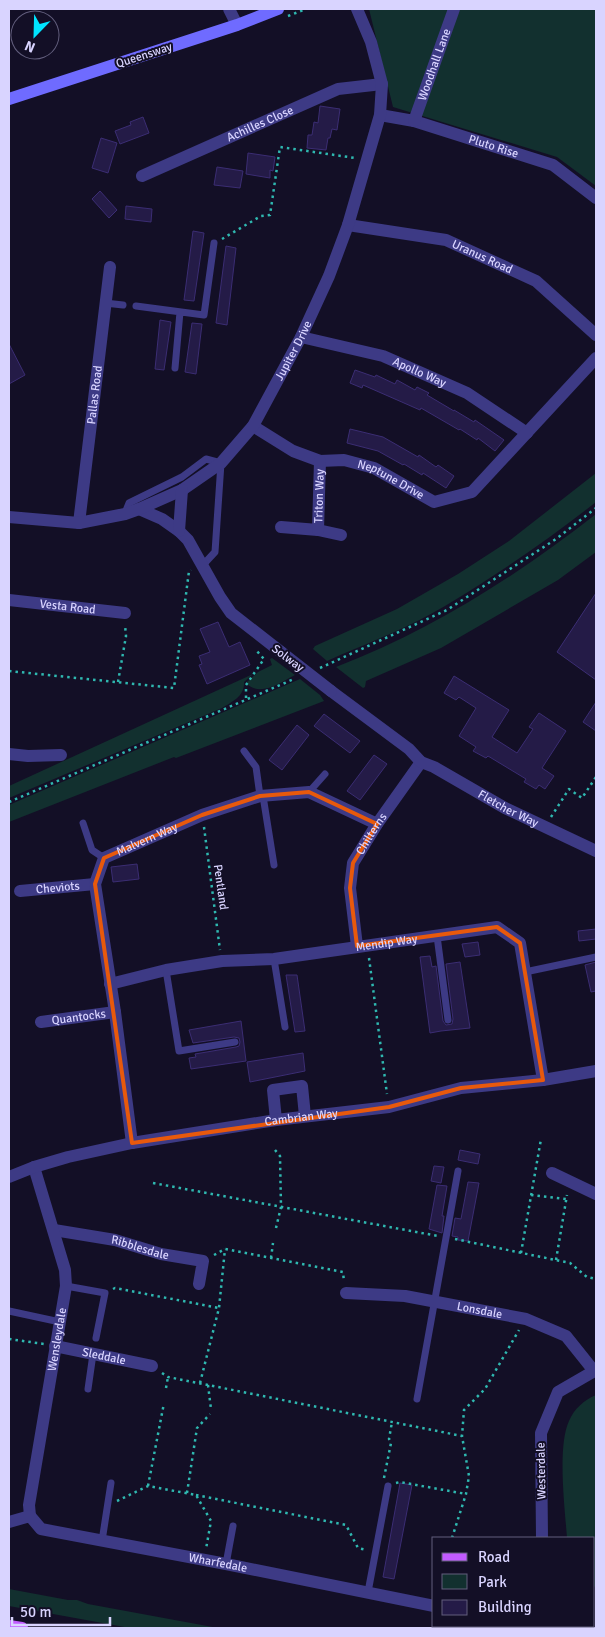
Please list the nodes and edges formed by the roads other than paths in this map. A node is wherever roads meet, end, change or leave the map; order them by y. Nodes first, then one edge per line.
1 (229, 9) edge
2 (278, 9) edge
3 (357, 9) edge
4 (454, 9) edge
5 (237, 25) junction
6 (382, 84) junction
7 (9, 99) edge
8 (380, 115) junction
9 (414, 121) junction
10 (142, 176) dead end
11 (596, 198) edge
12 (348, 225) junction
13 (214, 243) road end
14 (110, 267) dead end
15 (105, 303) junction
16 (123, 305) dead end
17 (136, 306) dead end
18 (180, 312) junction
19 (596, 334) edge
20 (301, 337) junction
21 (596, 358) edge
22 (175, 368) dead end
23 (253, 426) junction
24 (527, 433) junction
25 (320, 461) junction
26 (221, 463) junction
27 (182, 490) junction
28 (139, 509) junction
29 (125, 514) junction
30 (9, 517) edge
31 (78, 523) junction
32 (281, 527) dead end
33 (318, 530) junction
34 (179, 531) junction
35 (341, 535) dead end
36 (202, 566) junction
37 (9, 600) edge
38 (125, 613) road end
39 (244, 751) dead end
40 (9, 754) edge
41 (61, 755) dead end
42 (421, 762) junction
43 (325, 774) dead end
44 (309, 792) junction
45 (262, 796) junction
46 (83, 823) dead end
47 (377, 824) junction
48 (596, 851) edge
49 (104, 858) junction
50 (274, 864) dead end
51 (95, 884) junction
52 (20, 891) dead end
53 (436, 936) junction
54 (362, 945) junction
55 (596, 957) edge
56 (274, 959) junction
57 (166, 970) junction
58 (525, 972) junction
59 (110, 984) junction
60 (115, 1012) junction
61 (448, 1020) dead end
62 (42, 1022) dead end
63 (285, 1027) dead end
64 (235, 1042) dead end
65 (596, 1071) edge
66 (543, 1080) junction
67 (305, 1116) junction
68 (276, 1120) junction
69 (132, 1143) junction
70 (34, 1167) junction
71 (458, 1171) dead end
72 (552, 1173) dead end
73 (9, 1177) edge
74 (596, 1194) edge
75 (54, 1230) junction
76 (199, 1284) dead end
77 (66, 1286) junction
78 (346, 1293) road end
79 (434, 1301) junction
80 (9, 1310) edge
81 (60, 1322) junction
82 (96, 1338) dead end
83 (55, 1346) junction
84 (92, 1354) junction
85 (152, 1366) road end
86 (595, 1370) edge
87 (88, 1389) dead end
88 (417, 1399) dead end
89 (111, 1483) dead end
90 (388, 1486) road end
91 (30, 1516) junction
92 (9, 1522) edge
93 (233, 1526) dead end
94 (542, 1537) edge
95 (102, 1540) junction
96 (226, 1564) junction
97 (368, 1592) junction
98 (432, 1606) edge
99 (9, 1626) edge
100 (22, 1628) edge

1 - 5 street
2 - 5 main road, Queensway
3 - 6 street, Jupiter Drive
4 - 9 street, Woodhall Lane
5 - 7 main road, Queensway
6 - 8 street, Jupiter Drive
6 - 10 street, Achilles Close
8 - 9 street, Pluto Rise
8 - 12 street, Jupiter Drive
9 - 11 street, Pluto Rise
12 - 19 street, Uranus Road
12 - 20 street, Jupiter Drive
13 - 18 lane
14 - 15 street, Pallas Road
15 - 16 lane
15 - 31 street, Pallas Road
17 - 18 lane
18 - 22 lane
20 - 23 street, Jupiter Drive
20 - 24 street, Apollo Way
21 - 24 street, Neptune Drive
23 - 25 street, Neptune Drive
23 - 26 street, Jupiter Drive
24 - 25 street, Neptune Drive
25 - 33 street, Triton Way
26 - 27 street, Jupiter Drive
26 - 29 lane
26 - 36 lane
27 - 28 street, Jupiter Drive
27 - 34 street
28 - 29 street, Jupiter Drive
28 - 34 street, Solway
29 - 31 street, Jupiter Drive
30 - 31 street, Jupiter Drive
32 - 33 street, Triton Way
33 - 35 street, Triton Way
34 - 36 street, Solway
36 - 42 street, Solway, bridge
37 - 38 street, Vesta Road
39 - 45 lane
40 - 41 street
42 - 47 street, Chilterns
42 - 48 street, Fletcher Way
43 - 44 lane
44 - 45 street, Malvern Way
44 - 47 street
45 - 49 street, Malvern Way
45 - 50 lane
46 - 49 lane
47 - 54 street, Chilterns
49 - 51 street, Malvern Way
51 - 52 street, Cheviots
51 - 59 street, Malvern Way
53 - 54 street, Mendip Way
53 - 58 street, Mendip Way
53 - 61 lane
54 - 56 street, Mendip Way
55 - 58 lane
56 - 57 street, Mendip Way
56 - 63 lane
57 - 59 street, Mendip Way
57 - 64 lane
58 - 66 street, Mendip Way
59 - 60 street, Malvern Way
60 - 62 street, Quantocks
60 - 69 street, Malvern Way
65 - 66 street, Cambrian Way
66 - 67 street, Cambrian Way
67 - 68 street, Cambrian Way
67 - 68 street
68 - 69 street, Cambrian Way
69 - 70 street, Cambrian Way
70 - 73 street, Cambrian Way
70 - 75 street, Wensleydale
71 - 79 lane
72 - 74 street
75 - 76 street, Ribblesdale
75 - 77 street, Wensleydale
77 - 81 street, Wensleydale
77 - 82 lane
78 - 79 street, Lonsdale
79 - 86 street, Lonsdale
79 - 88 lane
80 - 81 lane
81 - 83 street, Wensleydale
83 - 84 street, Sleddale
83 - 91 street, Wensleydale
84 - 85 street, Sleddale
84 - 87 lane
86 - 94 street, Westerdale
89 - 95 lane
90 - 97 lane
91 - 92 street
91 - 95 street, Wharfedale
93 - 96 lane
95 - 96 street, Wharfedale
96 - 97 street, Wharfedale
97 - 98 street, Wharfedale
99 - 100 main road

